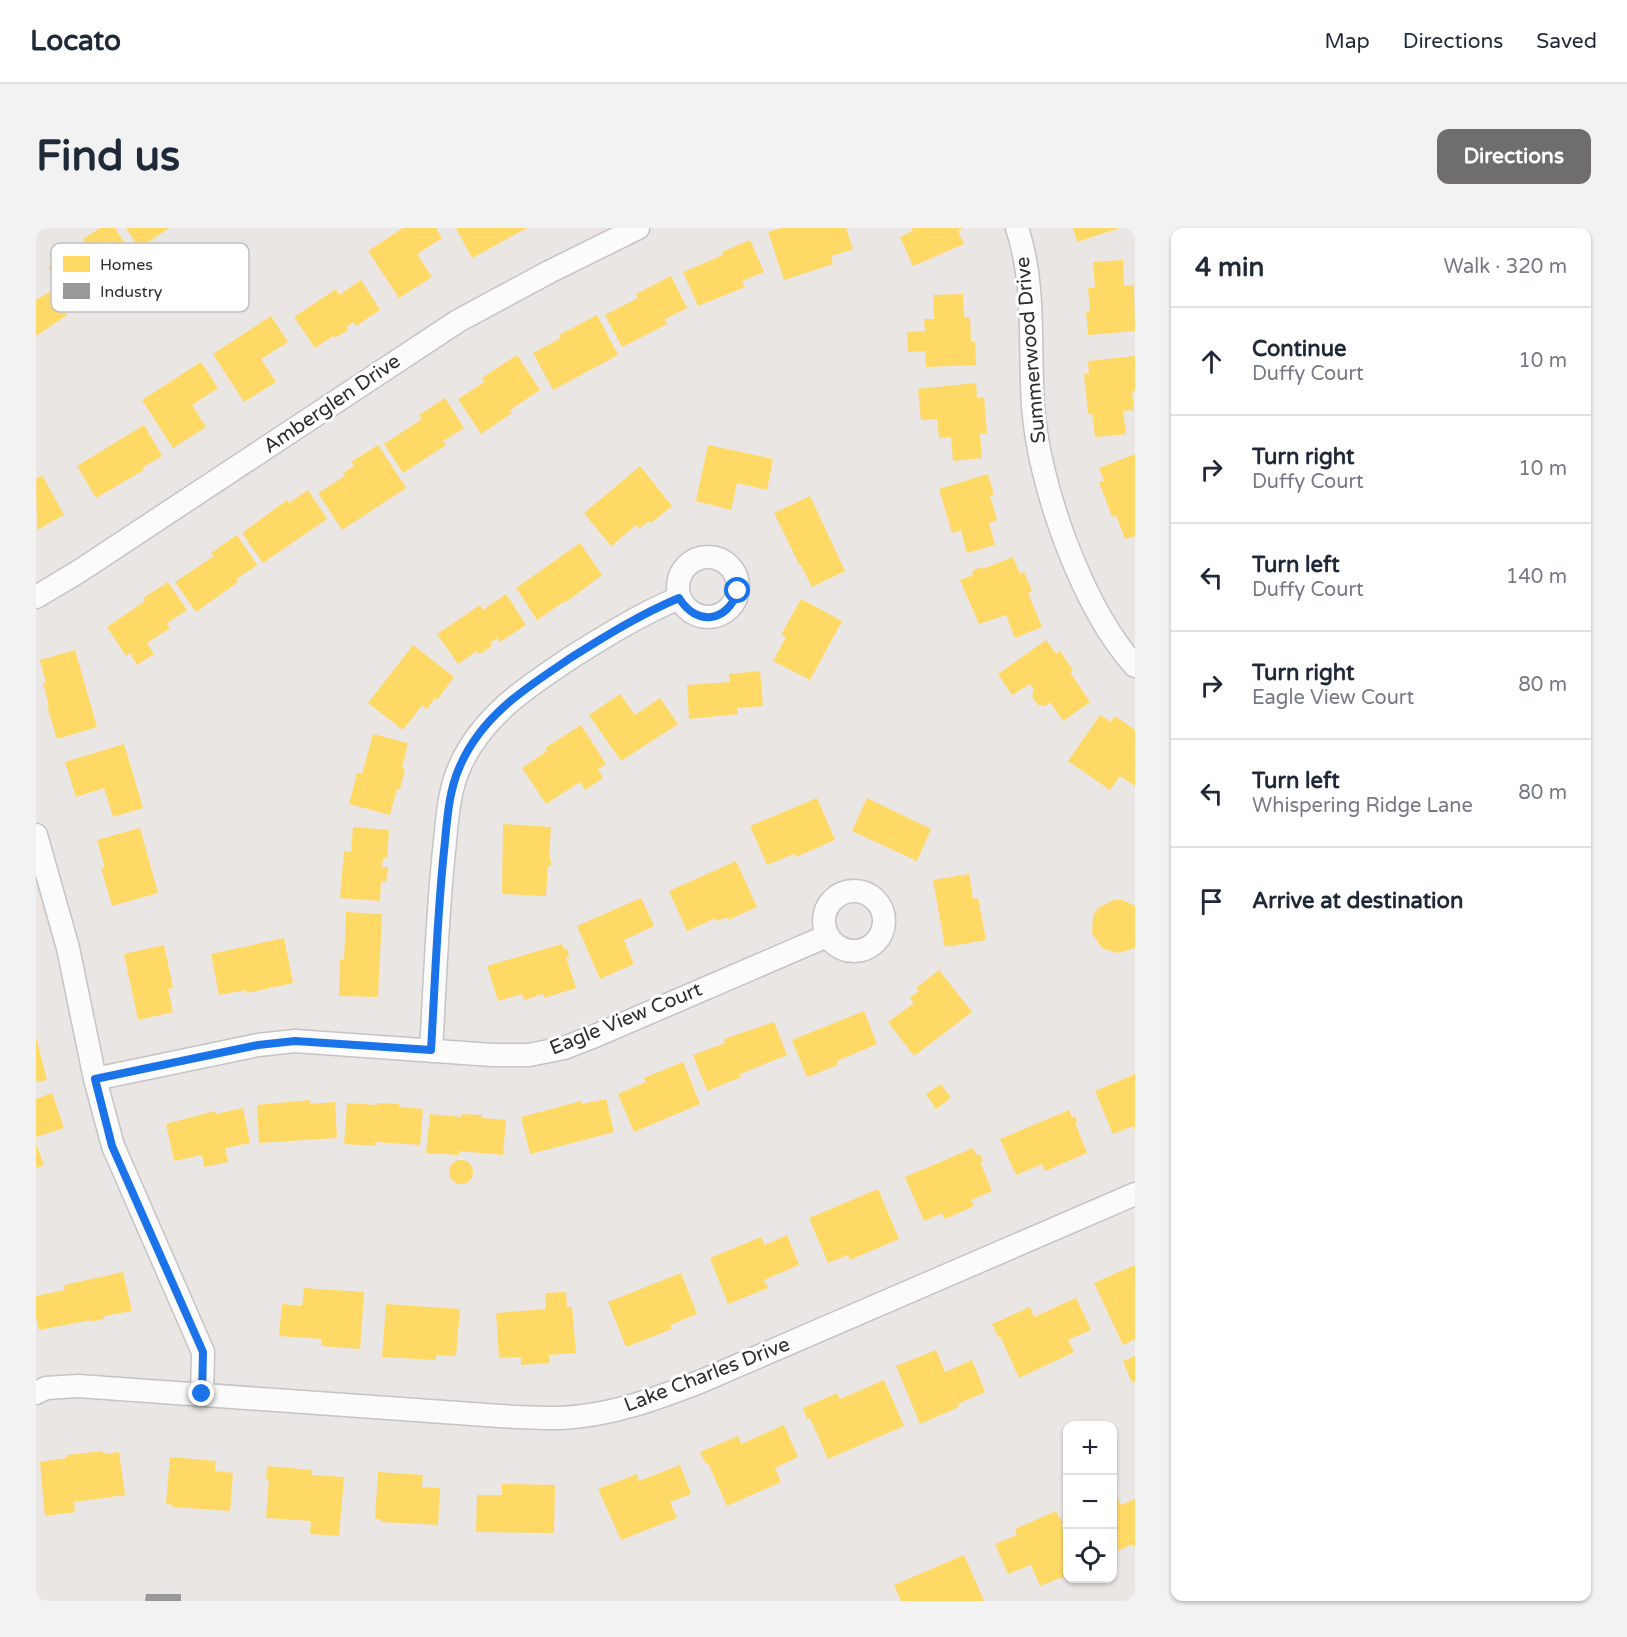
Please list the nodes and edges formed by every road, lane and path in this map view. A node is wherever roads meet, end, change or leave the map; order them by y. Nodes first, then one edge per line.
1 (638, 228) edge
2 (1017, 228) edge
3 (36, 597) edge
4 (679, 598) dead end
5 (1135, 666) edge
6 (36, 835) edge
7 (827, 936) dead end
8 (431, 1050) junction
9 (95, 1079) junction
10 (1135, 1194) edge
11 (36, 1393) edge
12 (202, 1394) junction

1 - 3 street, Amberglen Drive
2 - 5 street, Summerwood Drive
4 - 8 street
6 - 9 street
7 - 8 street, Eagle View Court
8 - 9 street, Eagle View Court
9 - 12 street
10 - 12 street, Lake Charles Drive
11 - 12 street, Lake Charles Drive

